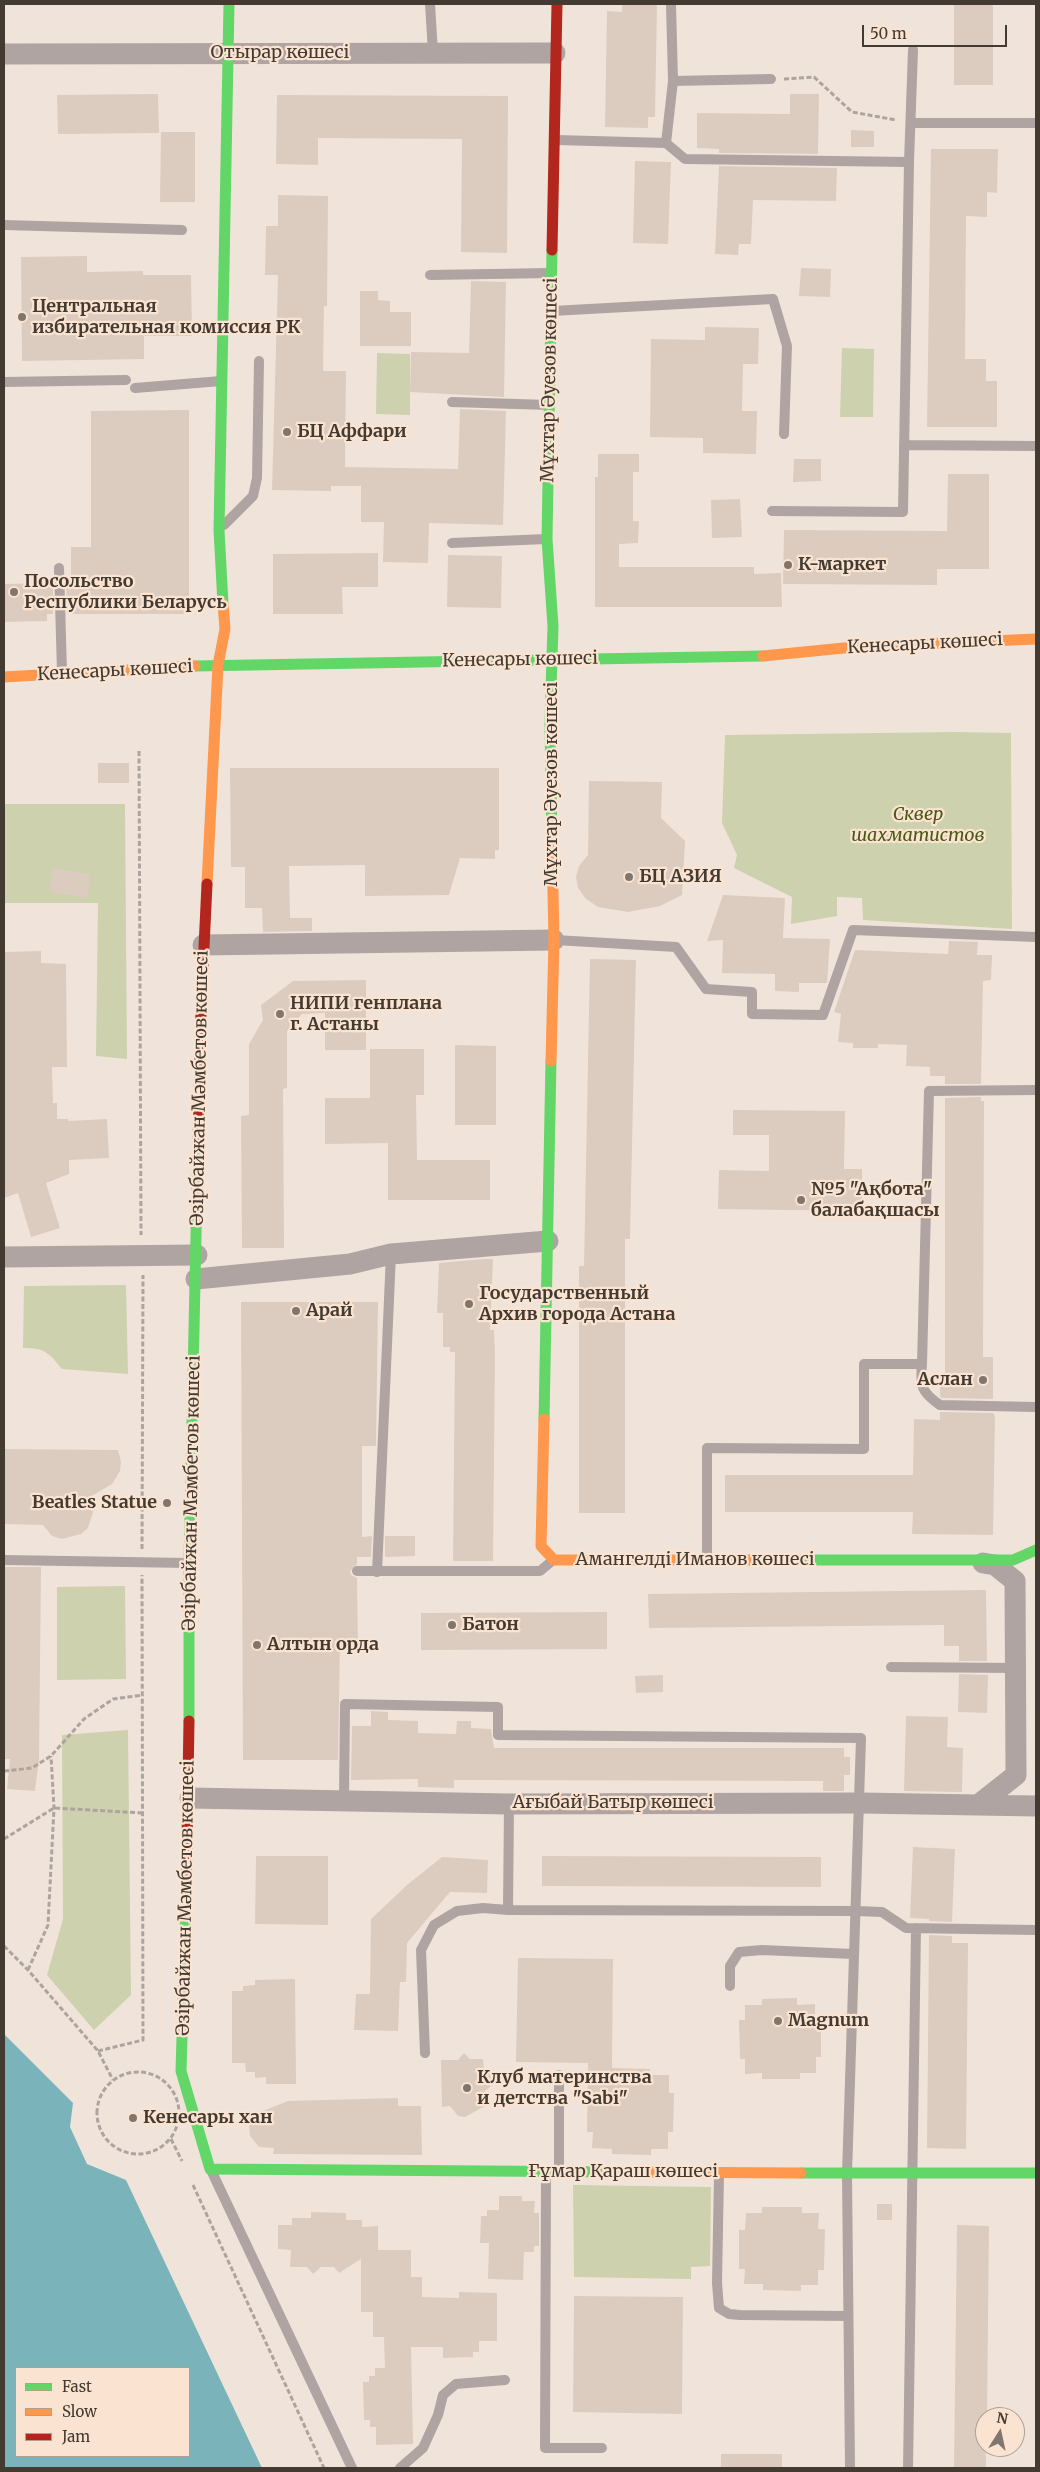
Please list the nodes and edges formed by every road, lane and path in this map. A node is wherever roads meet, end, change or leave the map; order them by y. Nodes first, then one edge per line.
1 (229, 4) edge
2 (430, 4) edge
3 (556, 4) edge
4 (672, 4) edge
5 (913, 50) dead end
6 (227, 52) junction
7 (433, 53) junction
8 (555, 53) junction
9 (4, 54) edge
10 (771, 79) joint
11 (673, 81) junction
12 (911, 123) junction
13 (1036, 123) edge
14 (555, 140) junction
15 (666, 143) junction
16 (909, 162) junction
17 (4, 224) edge
18 (182, 230) dead end
19 (552, 273) junction
20 (430, 275) dead end
21 (551, 311) junction
22 (259, 361) dead end
23 (126, 380) dead end
24 (4, 382) edge
25 (221, 382) junction
26 (135, 388) dead end
27 (452, 402) dead end
28 (549, 405) junction
29 (784, 434) dead end
30 (904, 445) junction
31 (1036, 446) edge
32 (772, 511) dead end
33 (218, 530) junction
34 (547, 539) junction
35 (452, 542) dead end
36 (59, 568) dead end
37 (1036, 639) edge
38 (552, 659) junction
39 (218, 665) junction
40 (62, 674) junction
41 (4, 677) edge
42 (140, 751) dead end
43 (1036, 936) edge
44 (554, 940) junction
45 (203, 945) junction
46 (1036, 1090) edge
47 (548, 1241) junction
48 (141, 1245) dead end
49 (391, 1254) junction
50 (197, 1255) junction
51 (4, 1257) edge
52 (143, 1268) dead end
53 (196, 1280) junction
54 (922, 1364) junction
55 (1036, 1407) edge
56 (1036, 1550) edge
57 (4, 1560) edge
58 (554, 1560) junction
59 (707, 1560) junction
60 (966, 1560) junction
61 (142, 1562) junction
62 (189, 1563) junction
63 (357, 1571) dead end
64 (377, 1572) junction
65 (891, 1667) dead end
66 (1016, 1668) junction
67 (143, 1695) junction
68 (51, 1756) junction
69 (4, 1771) edge
70 (190, 1798) junction
71 (344, 1800) junction
72 (861, 1803) junction
73 (509, 1804) junction
74 (978, 1805) junction
75 (1036, 1806) edge
76 (54, 1808) junction
77 (143, 1813) junction
78 (4, 1839) edge
79 (508, 1910) junction
80 (857, 1911) junction
81 (916, 1928) junction
82 (1036, 1930) edge
83 (4, 1946) edge
84 (853, 1954) junction
85 (28, 1970) junction
86 (730, 1986) dead end
87 (98, 2051) junction
88 (425, 2053) dead end
89 (559, 2075) dead end
90 (114, 2080) junction
91 (171, 2139) junction
92 (184, 2165) dead end
93 (210, 2169) junction
94 (546, 2172) junction
95 (560, 2172) junction
96 (719, 2173) junction
97 (1036, 2173) edge
98 (847, 2174) junction
99 (912, 2174) junction
100 (192, 2183) dead end
101 (848, 2316) junction
102 (505, 2380) dead end
103 (602, 2448) dead end
104 (324, 2468) edge
105 (352, 2468) edge
106 (400, 2468) edge
107 (850, 2468) edge
108 (908, 2468) edge

1 - 6 street, Әзірбайжан Мәмбетов көшесі
2 - 7 lane
3 - 8 street, Мұхтар Әуезов көшесі
4 - 11 lane
5 - 12 lane
6 - 7 street, Отырар көшесі
6 - 9 street, Отырар көшесі
6 - 25 street, Әзірбайжан Мәмбетов көшесі
7 - 8 street, Отырар көшесі
8 - 14 street, Мұхтар Әуезов көшесі
10 - 11 lane
10 - 12 path
11 - 15 lane
12 - 13 lane
12 - 16 lane
14 - 15 lane
14 - 19 street, Мұхтар Әуезов көшесі
15 - 16 lane
16 - 30 lane
17 - 18 lane
19 - 20 lane
19 - 21 street, Мұхтар Әуезов көшесі
21 - 28 street, Мұхтар Әуезов көшесі
21 - 29 lane
22 - 33 lane
23 - 24 lane
25 - 26 lane
25 - 33 street, Әзірбайжан Мәмбетов көшесі
27 - 28 lane
28 - 34 street, Мұхтар Әуезов көшесі
30 - 31 lane
30 - 32 lane
33 - 39 street, Әзірбайжан Мәмбетов көшесі
34 - 35 lane
34 - 38 street, Мұхтар Әуезов көшесі
36 - 40 lane
37 - 38 street, Кенесары көшесі
38 - 39 street, Кенесары көшесі
38 - 44 street, Мұхтар Әуезов көшесі
39 - 40 street, Кенесары көшесі
39 - 45 street, Әзірбайжан Мәмбетов көшесі
40 - 41 street, Кенесары көшесі
42 - 48 path
43 - 44 lane
44 - 45 street
44 - 47 street, Мұхтар Әуезов көшесі
45 - 50 street, Әзірбайжан Мәмбетов көшесі
46 - 54 lane
47 - 49 street
47 - 58 street, Мұхтар Әуезов көшесі
49 - 53 street
49 - 64 lane
50 - 51 street
50 - 53 street, Әзірбайжан Мәмбетов көшесі
52 - 61 path
53 - 62 street, Әзірбайжан Мәмбетов көшесі
54 - 55 lane
54 - 59 lane
56 - 60 street, Амангелді Иманов көшесі
57 - 61 lane
58 - 59 street, Амангелді Иманов көшесі
58 - 64 lane, Амангелді Иманов көшесі
59 - 60 street, Амангелді Иманов көшесі
60 - 66 street
61 - 62 lane
61 - 67 path
62 - 70 street, Әзірбайжан Мәмбетов көшесі
63 - 64 lane, Амангелді Иманов көшесі
65 - 66 lane
66 - 74 street
67 - 68 path
67 - 77 path
68 - 69 path
68 - 76 path
70 - 71 street, Ағыбай Батыр көшесі
70 - 93 street, Әзірбайжан Мәмбетов көшесі
71 - 72 lane
71 - 73 street, Ағыбай Батыр көшесі
72 - 73 street, Ағыбай Батыр көшесі
72 - 74 street, Ағыбай Батыр көшесі
72 - 80 lane
73 - 79 lane
74 - 75 street, Ағыбай Батыр көшесі
76 - 77 path
76 - 78 path
76 - 85 path
77 - 87 path
79 - 80 lane
79 - 88 lane
80 - 81 lane
80 - 84 lane
81 - 82 lane
81 - 99 lane
83 - 85 path
84 - 86 lane
84 - 98 lane
85 - 87 path
87 - 90 path
89 - 95 lane
90 - 91 path
90 - 91 path
91 - 92 path
93 - 94 street, Ғұмар Қараш көшесі
93 - 105 lane
94 - 95 street, Ғұмар Қараш көшесі
94 - 103 lane
95 - 96 street, Ғұмар Қараш көшесі
96 - 98 street, Ғұмар Қараш көшесі
96 - 101 lane
97 - 99 street, Ғұмар Қараш көшесі
98 - 99 street, Ғұмар Қараш көшесі
98 - 101 lane
99 - 108 lane
100 - 104 path
101 - 107 lane
102 - 106 lane

